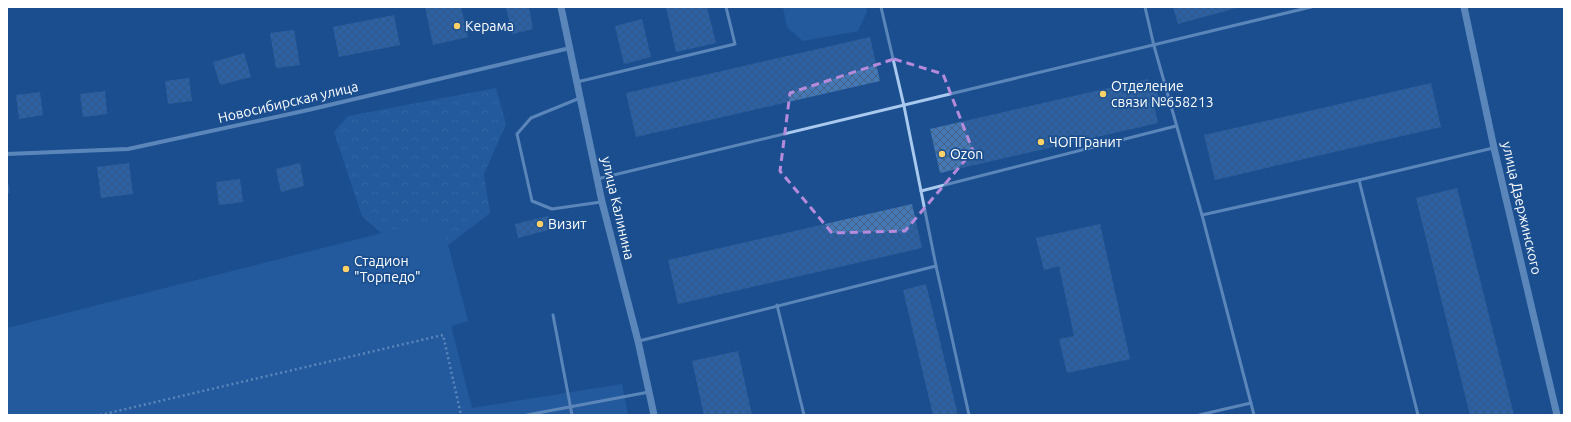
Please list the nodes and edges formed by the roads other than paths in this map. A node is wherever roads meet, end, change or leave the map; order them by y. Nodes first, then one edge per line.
1 (561, 7) edge
2 (726, 7) edge
3 (881, 7) edge
4 (1145, 7) edge
5 (1311, 7) edge
6 (1464, 7) edge
7 (1154, 46) junction
8 (570, 48) junction
9 (577, 82) junction
10 (580, 98) junction
11 (904, 106) junction
12 (1176, 126) junction
13 (1494, 148) junction
14 (7, 154) edge
15 (597, 179) junction
16 (1358, 180) junction
17 (921, 191) junction
18 (602, 202) junction
19 (1202, 215) junction
20 (936, 266) junction
21 (777, 305) junction
22 (553, 314) dead end
23 (638, 341) junction
24 (649, 392) junction
25 (1251, 403) junction
26 (570, 407) junction
27 (527, 415) edge
28 (572, 415) edge
29 (654, 415) edge
30 (804, 415) edge
31 (969, 415) edge
32 (1199, 415) edge
33 (1254, 415) edge
34 (1418, 415) edge
35 (1557, 415) edge

1 - 8 street, улица Калинина
2 - 9 lane
3 - 11 lane
4 - 7 lane
5 - 7 lane
6 - 13 street, улица Дзержинского
7 - 11 lane
7 - 12 lane
8 - 9 street, улица Калинина
8 - 14 street, Новосибирская улица
9 - 10 street, улица Калинина
10 - 15 street, улица Калинина
10 - 18 lane
11 - 15 lane
11 - 17 lane
12 - 17 lane
12 - 19 lane
13 - 16 lane
13 - 35 street, улица Дзержинского
15 - 18 street, улица Калинина
16 - 19 lane
16 - 34 lane
17 - 20 lane
18 - 23 street, улица Калинина
19 - 25 lane
20 - 21 lane
20 - 31 lane
21 - 23 lane
21 - 30 lane
22 - 26 lane
23 - 24 street, улица Калинина
24 - 26 lane
24 - 29 street, улица Калинина
25 - 32 lane
25 - 33 lane
26 - 27 lane
26 - 28 lane

